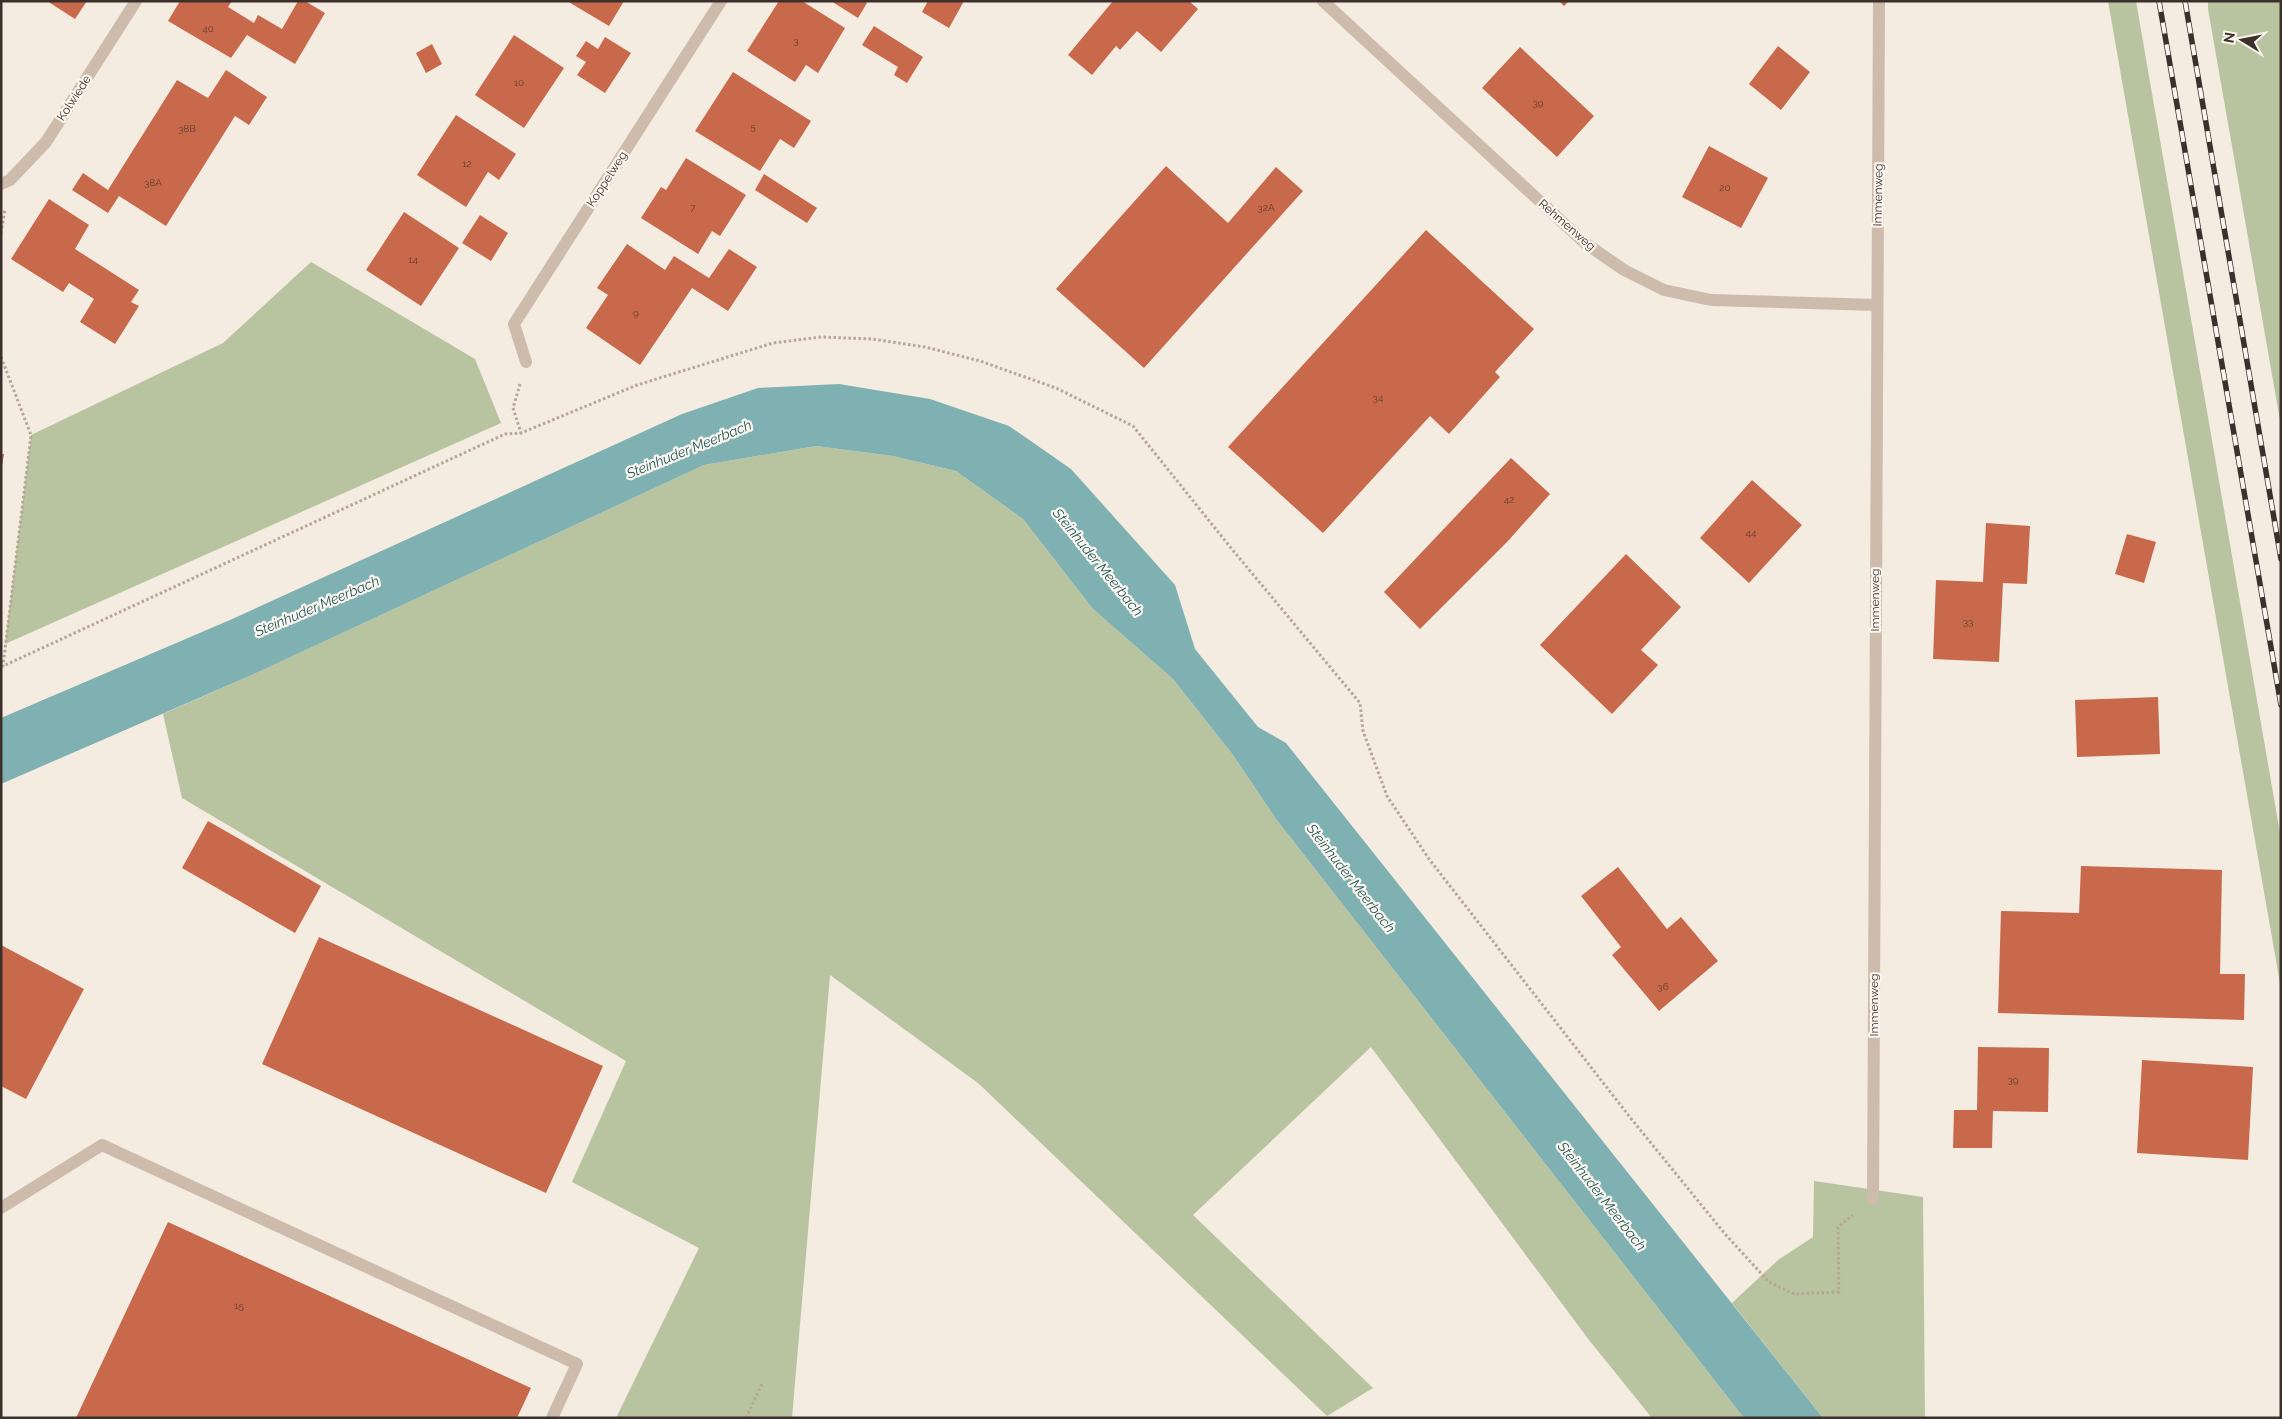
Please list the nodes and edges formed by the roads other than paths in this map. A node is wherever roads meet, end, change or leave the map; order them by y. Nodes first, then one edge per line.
1 (136, 1) edge
2 (721, 1) edge
3 (1323, 1) edge
4 (1879, 1) edge
5 (1, 184) edge
6 (1876, 305) junction
7 (526, 362) road end
8 (1873, 1199) road end
9 (1, 1208) edge
10 (552, 1418) edge

1 - 5 street, Kolwiede
2 - 7 street, Koppelweg
3 - 6 street, Rehmenweg
4 - 6 street, Immenweg
6 - 8 street, Immenweg
9 - 10 street

